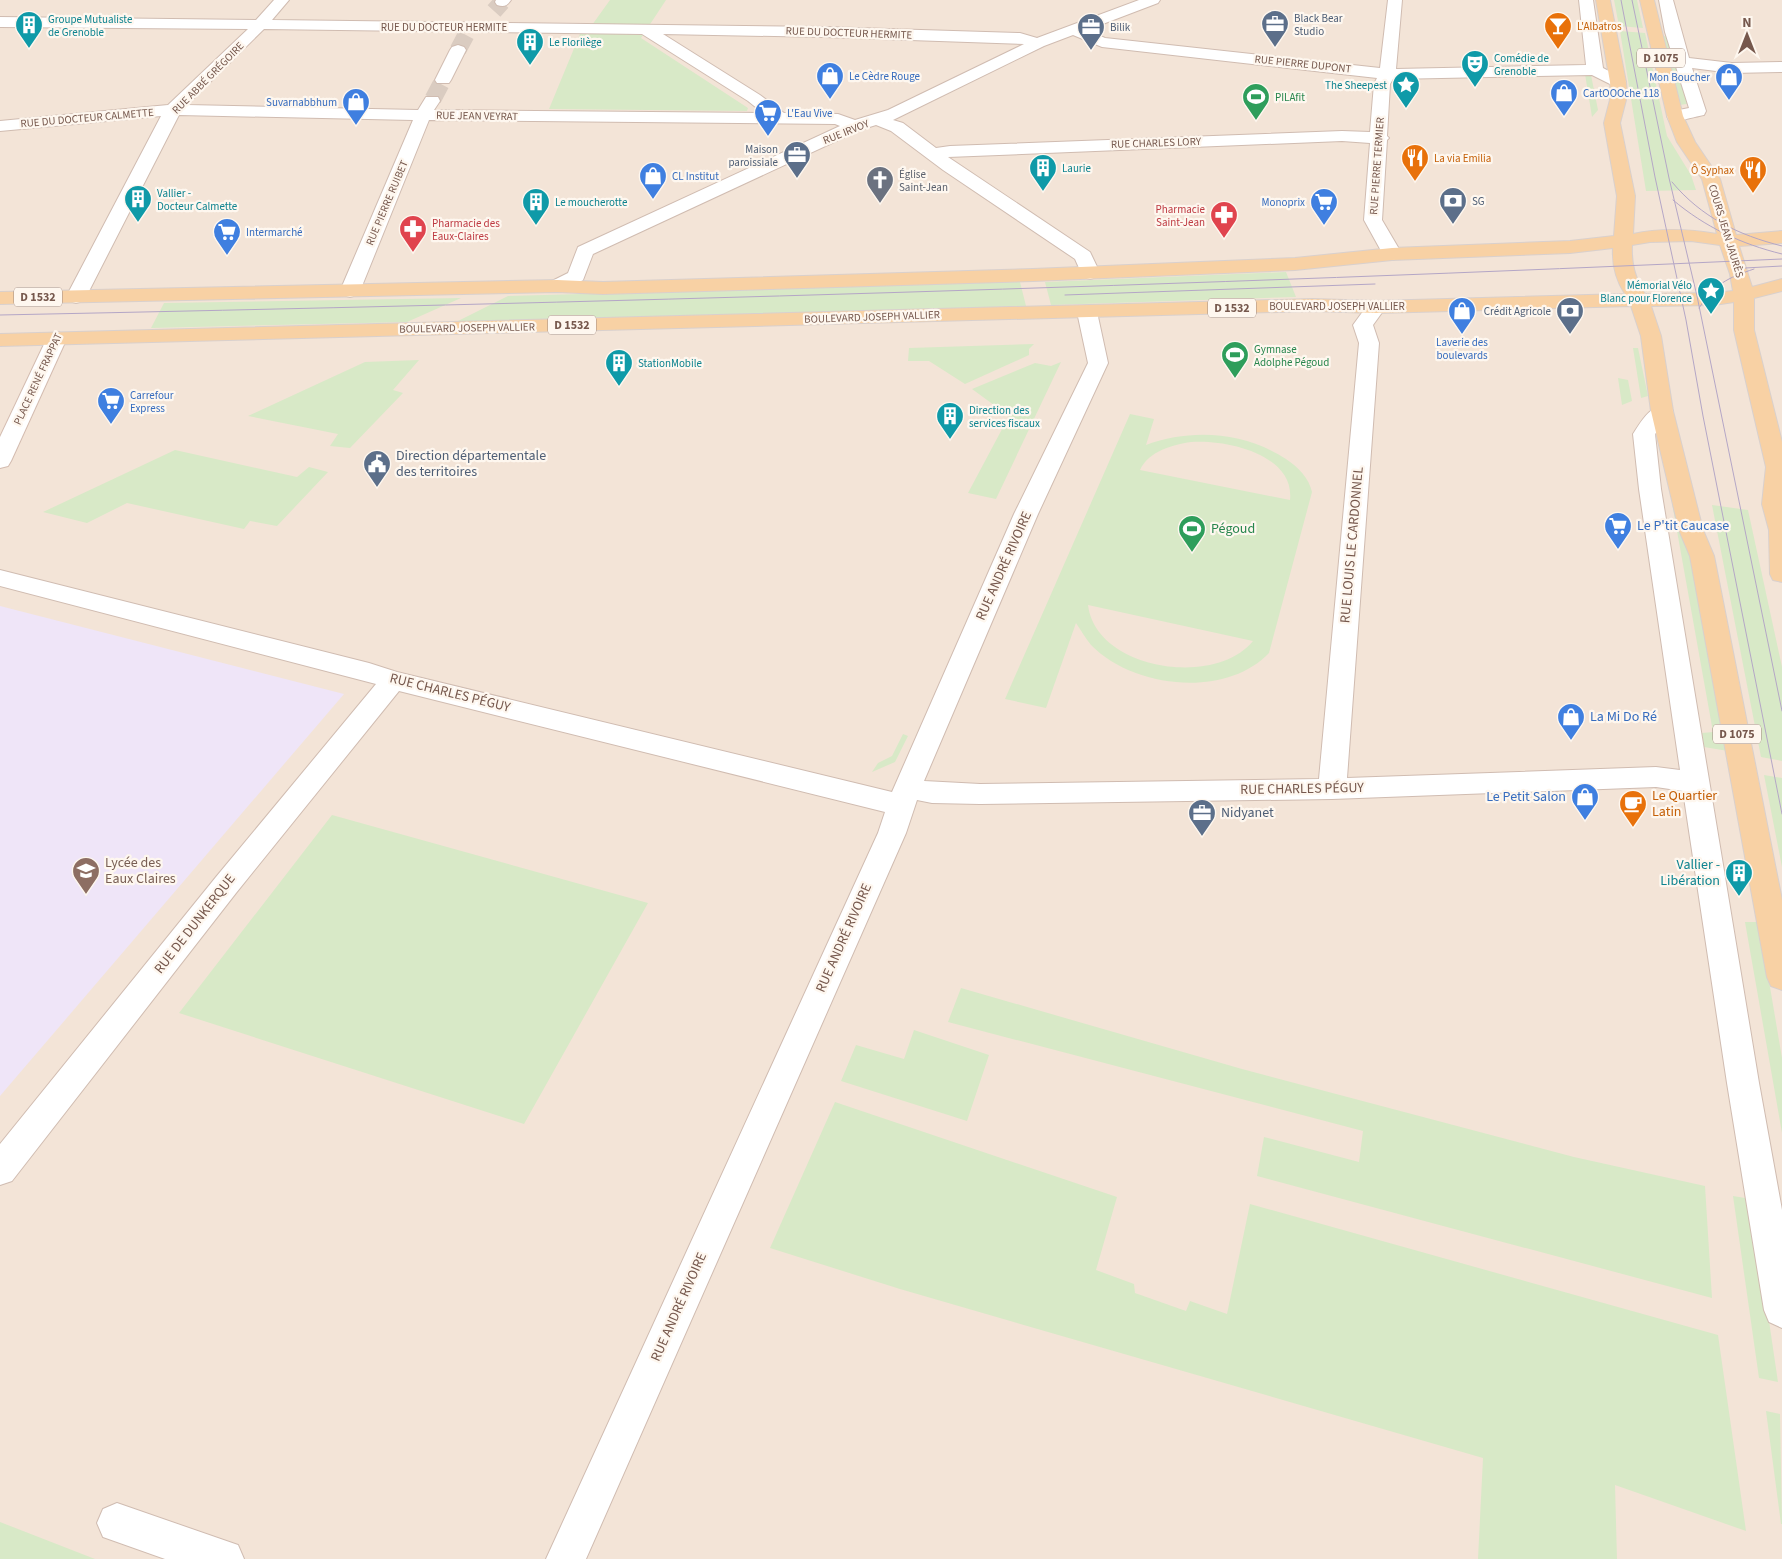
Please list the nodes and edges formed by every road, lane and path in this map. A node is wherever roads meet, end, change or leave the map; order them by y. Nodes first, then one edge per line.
1 (282, 0) edge
2 (1153, 0) edge
3 (1395, 0) edge
4 (1585, 0) edge
5 (1603, 0) edge
6 (1647, 0) edge
7 (1666, 0) edge
8 (36, 6) dead end
9 (19, 21) junction
10 (0, 22) edge
11 (260, 24) junction
12 (646, 30) junction
13 (1074, 30) junction
14 (0, 38) edge
15 (1038, 43) junction
16 (458, 50) tunnel mouth
17 (1682, 61) junction
18 (1782, 67) edge
19 (1595, 70) junction
20 (1387, 74) junction
21 (443, 80) tunnel mouth
22 (1618, 82) junction
23 (433, 99) tunnel mouth
24 (173, 110) junction
25 (423, 115) junction
26 (1675, 116) junction
27 (781, 119) junction
28 (878, 120) junction
29 (0, 126) edge
30 (854, 126) junction
31 (1380, 138) junction
32 (933, 154) junction
33 (1782, 237) edge
34 (1624, 241) junction
35 (1728, 241) junction
36 (1392, 254) junction
37 (1090, 273) junction
38 (1782, 285) edge
39 (557, 286) junction
40 (350, 290) junction
41 (1744, 295) junction
42 (0, 298) edge
43 (1639, 300) junction
44 (1376, 307) junction
45 (1087, 312) junction
46 (67, 317) junction
47 (0, 340) edge
48 (1662, 411) junction
49 (0, 461) edge
50 (1780, 468) edge
51 (1781, 530) edge
52 (1782, 574) edge
53 (0, 578) edge
54 (393, 680) junction
55 (1696, 783) junction
56 (1332, 789) junction
57 (904, 796) junction
58 (1782, 977) edge
59 (0, 1170) edge
60 (1780, 1287) edge
61 (117, 1523) dead end
62 (224, 1559) edge
63 (566, 1559) edge

1 - 11 street, RUE ABBÉ GRÉGOIRE
2 - 13 street, RUE IRVOY
3 - 20 street, RUE PIERRE TERMIER
4 - 19 street
5 - 22 main road, D 1075
6 - 26 main road, COURS JEAN JAURÈS / D 1075
7 - 17 street
8 - 9 street
9 - 10 street, RUE DU DOCTEUR HERMITE
9 - 11 street, RUE DU DOCTEUR HERMITE
9 - 14 street
11 - 12 street, RUE DU DOCTEUR HERMITE
11 - 24 street, RUE ABBÉ GRÉGOIRE
12 - 15 street, RUE DU DOCTEUR HERMITE
12 - 27 street
13 - 15 street, RUE IRVOY
13 - 20 street, RUE PIERRE DUPONT
15 - 28 street, RUE IRVOY
16 - 21 street
17 - 18 street
17 - 26 street
19 - 20 street, RUE PIERRE DUPONT
19 - 22 street
20 - 31 street, RUE PIERRE TERMIER
22 - 34 main road, D 1075
23 - 25 street, RUE PIERRE RUIBET
24 - 25 street, RUE JEAN VEYRAT
24 - 29 street, RUE DU DOCTEUR CALMETTE
24 - 46 street, RUE ABBÉ GRÉGOIRE
25 - 27 street, RUE JEAN VEYRAT
25 - 40 street, RUE PIERRE RUIBET
26 - 35 main road, COURS JEAN JAURÈS / D 1075
27 - 30 street, RUE JEAN VEYRAT
28 - 30 street, RUE IRVOY
28 - 32 street
30 - 39 street, RUE IRVOY
31 - 32 street, RUE CHARLES LORY
31 - 36 street, RUE PIERRE TERMIER
32 - 37 street
33 - 35 main road, BOULEVARD JOSEPH VALLIER
34 - 35 main road, BOULEVARD JOSEPH VALLIER
34 - 36 main road, BOULEVARD JOSEPH VALLIER / D 1532
34 - 43 main road, D 1075
35 - 41 main road, COURS JEAN JAURÈS / D 1075
36 - 37 main road, BOULEVARD JOSEPH VALLIER / D 1532
37 - 39 main road, BOULEVARD JOSEPH VALLIER / D 1532
38 - 41 main road, BOULEVARD JOSEPH VALLIER
39 - 40 main road, BOULEVARD JOSEPH VALLIER / D 1532
40 - 46 main road, BOULEVARD JOSEPH VALLIER / D 1532
41 - 43 main road, BOULEVARD JOSEPH VALLIER
41 - 50 main road, D 1075
42 - 46 main road, BOULEVARD JOSEPH VALLIER / D 1532
43 - 44 main road, BOULEVARD JOSEPH VALLIER / D 1532
43 - 48 main road, D 1075
44 - 45 main road, BOULEVARD JOSEPH VALLIER / D 1532
44 - 56 street, RUE LOUIS LE CARDONNEL
45 - 46 main road, BOULEVARD JOSEPH VALLIER / D 1532
45 - 57 street, RUE ANDRÉ RIVOIRE
46 - 47 main road, BOULEVARD JOSEPH VALLIER / D 1532
46 - 49 street, PLACE RENÉ FRAPPAT
48 - 55 street
48 - 58 main road, D 1075
50 - 51 main road, D 1075
51 - 52 main road, D 1075
53 - 54 street, RUE CHARLES PÉGUY
54 - 57 street, RUE CHARLES PÉGUY
54 - 59 street, RUE DE DUNKERQUE
55 - 56 street, RUE CHARLES PÉGUY
55 - 60 street
56 - 57 street, RUE CHARLES PÉGUY
57 - 63 street, RUE ANDRÉ RIVOIRE
61 - 62 street

